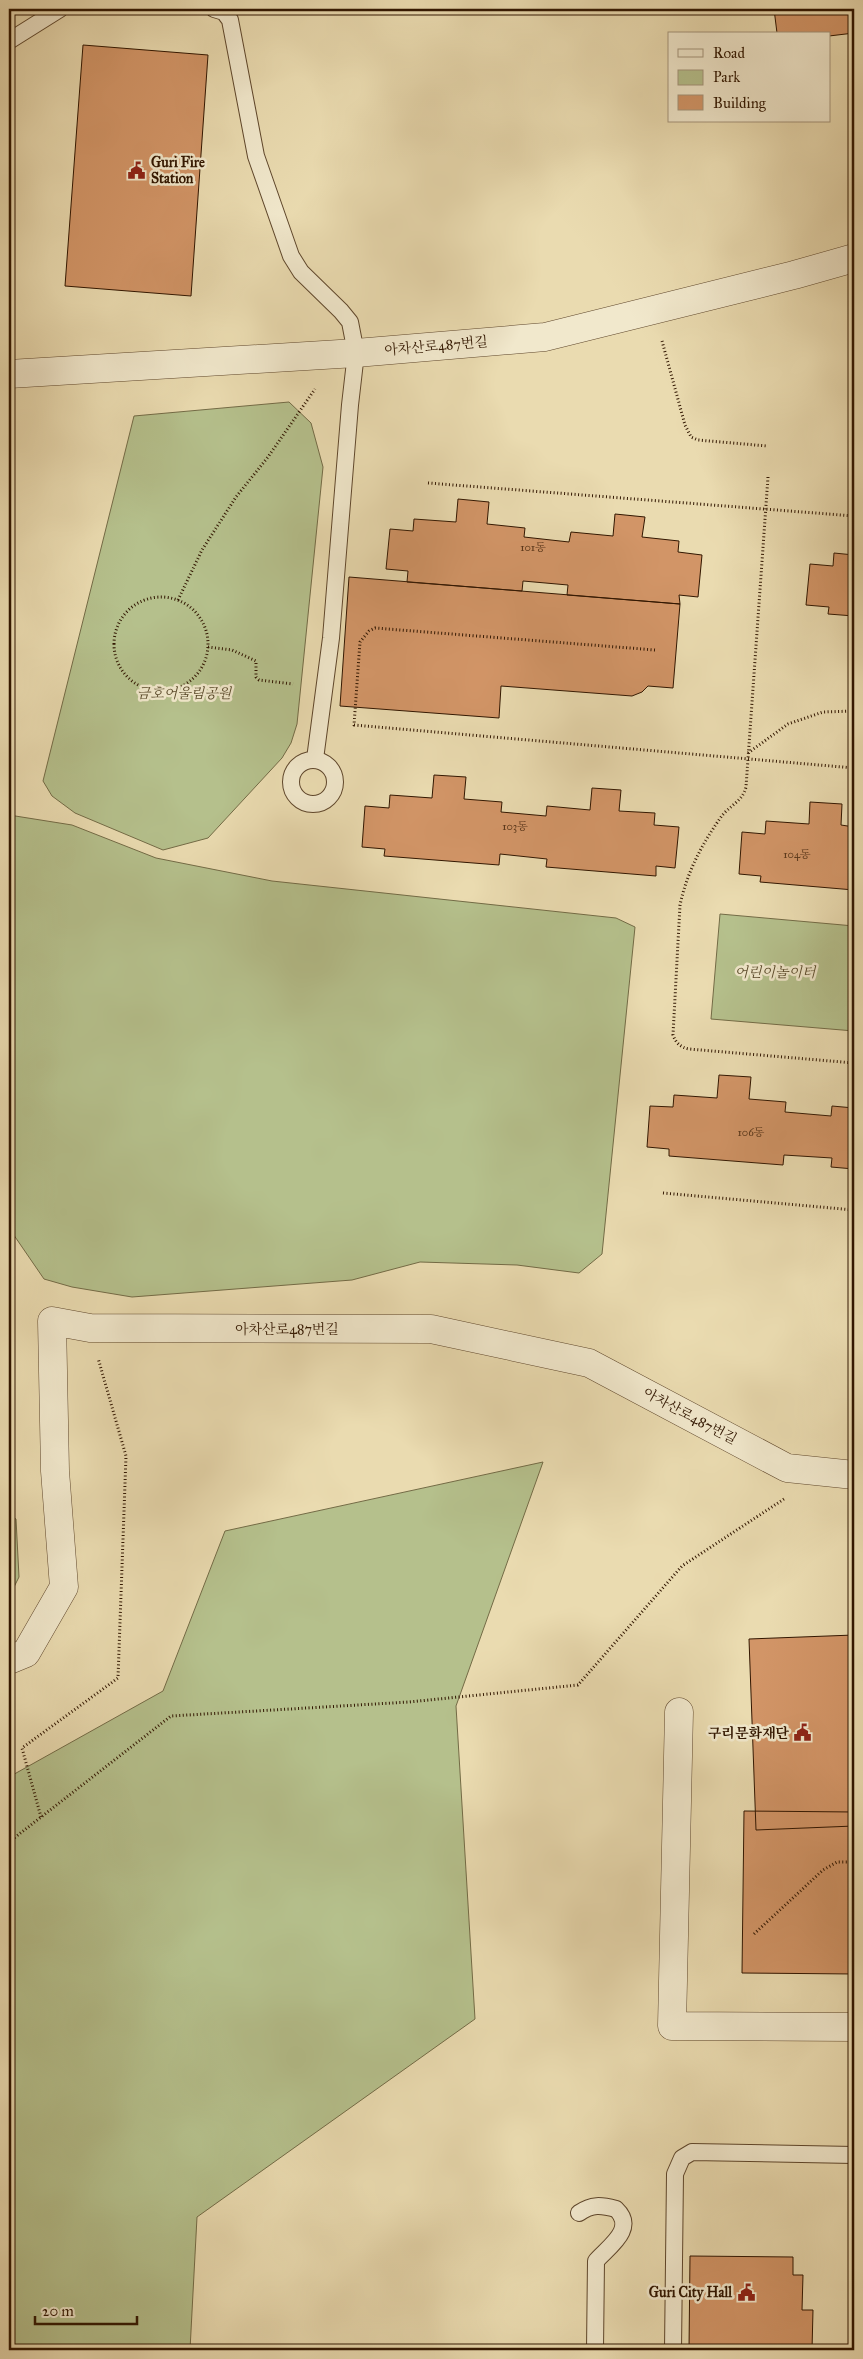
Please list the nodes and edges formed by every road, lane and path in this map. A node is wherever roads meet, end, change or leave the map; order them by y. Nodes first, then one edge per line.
1 (60, 9) edge
2 (214, 9) edge
3 (9, 41) edge
4 (854, 258) edge
5 (661, 340) dead end
6 (356, 353) junction
7 (9, 374) edge
8 (315, 389) dead end
9 (767, 446) dead end
10 (768, 477) dead end
11 (428, 483) dead end
12 (766, 509) junction
13 (854, 516) edge
14 (178, 600) junction
15 (208, 647) junction
16 (655, 650) dead end
17 (293, 684) dead end
18 (854, 711) edge
19 (748, 753) junction
20 (315, 759) dead end
21 (748, 759) junction
22 (854, 768) edge
23 (854, 1063) edge
24 (663, 1193) dead end
25 (854, 1210) edge
26 (854, 1475) edge
27 (786, 1498) dead end
28 (9, 1660) edge
29 (679, 1712) dead end
30 (9, 1842) edge
31 (854, 1862) edge
32 (754, 1934) dead end
33 (854, 2027) edge
34 (854, 2154) edge
35 (579, 2213) dead end
36 (594, 2350) edge
37 (673, 2350) edge

1 - 3 lane
2 - 6 lane
4 - 6 street, 아차산로487번길
5 - 9 path
6 - 7 street, 아차산로487번길
6 - 20 lane
8 - 14 path
10 - 12 path
11 - 12 path
12 - 13 path
12 - 19 path
14 - 15 path
14 - 15 path
15 - 17 path
16 - 21 path
18 - 19 path
19 - 21 path
21 - 22 path
21 - 23 path
24 - 25 path
26 - 28 street, 아차산로487번길
27 - 30 path
29 - 33 street
31 - 32 path
34 - 37 lane
35 - 36 lane

